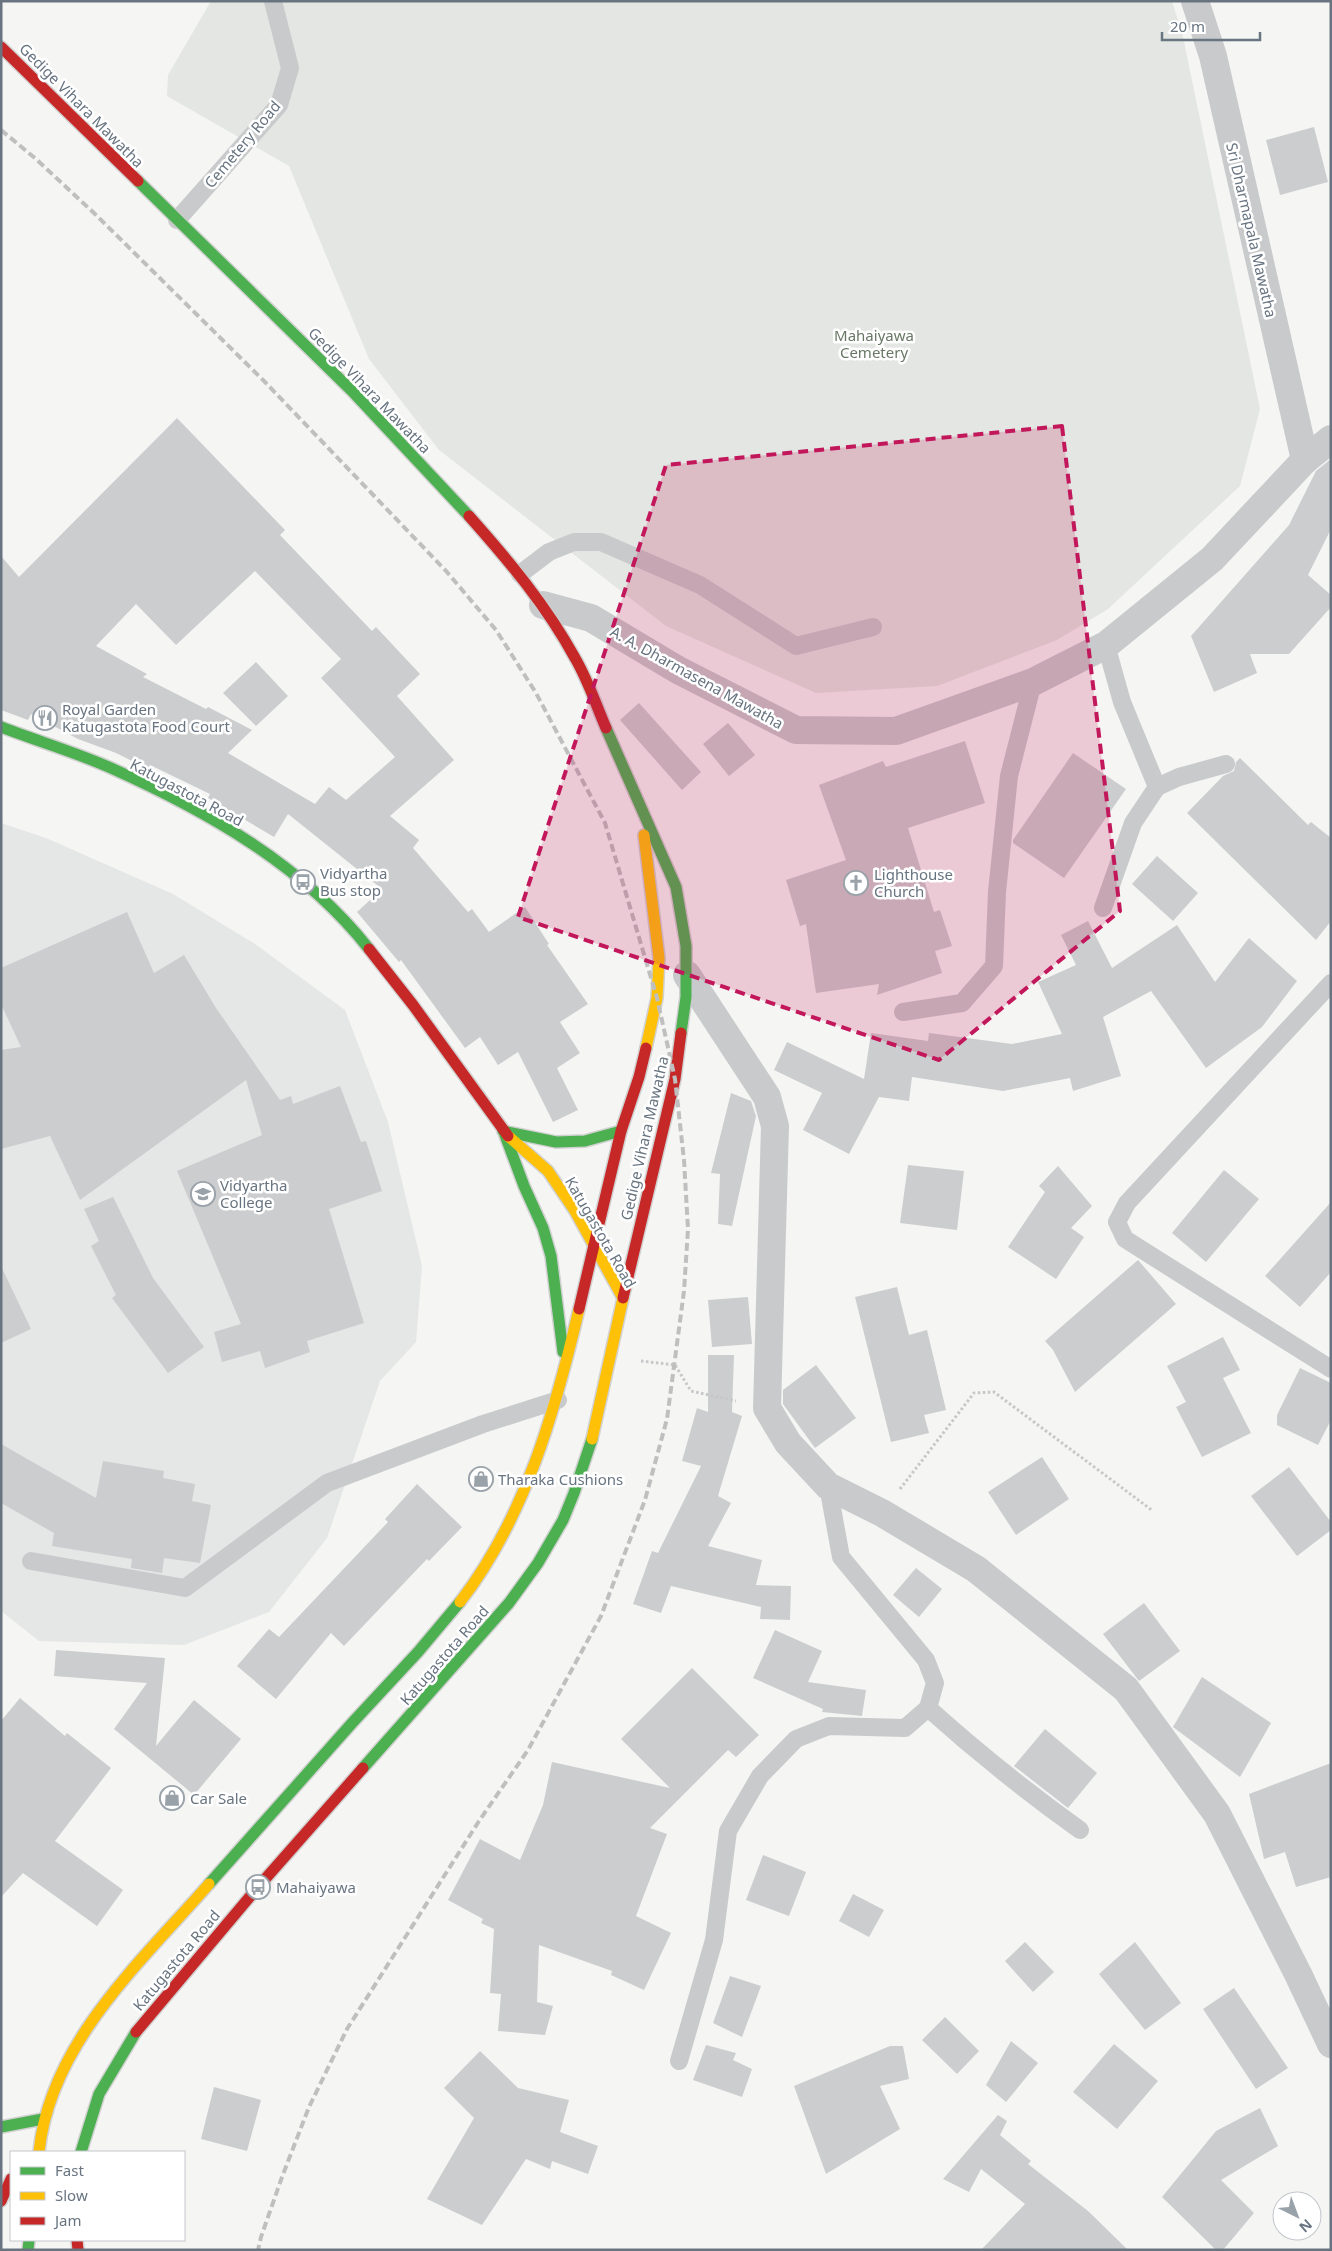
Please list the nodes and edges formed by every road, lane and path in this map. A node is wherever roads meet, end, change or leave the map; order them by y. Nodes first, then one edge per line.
1 (273, 1) edge
2 (1195, 1) edge
3 (1, 47) edge
4 (177, 220) junction
5 (1331, 438) edge
6 (1305, 460) junction
7 (520, 574) junction
8 (542, 605) junction
9 (874, 627) dead end
10 (1106, 644) junction
11 (1033, 682) junction
12 (1, 727) edge
13 (1226, 764) dead end
14 (1157, 787) junction
15 (641, 811) junction
16 (1103, 908) dead end
17 (687, 975) junction
18 (1331, 983) edge
19 (903, 1012) dead end
20 (503, 1130) junction
21 (622, 1132) junction
22 (594, 1245) junction
23 (623, 1298) junction
24 (610, 1358) junction
25 (1331, 1369) edge
26 (565, 1371) junction
27 (558, 1400) junction
28 (768, 1408) junction
29 (828, 1486) junction
30 (1153, 1511) dead end
31 (882, 1513) junction
32 (31, 1561) dead end
33 (928, 1708) junction
34 (1080, 1830) dead end
35 (1331, 2044) edge
36 (679, 2061) dead end
37 (43, 2119) junction
38 (1, 2127) edge
39 (29, 2144) dead end
40 (39, 2151) edge
41 (82, 2151) edge
42 (10, 2181) edge
43 (1, 2201) edge

1 - 4 lane, Cemetery Road
2 - 6 street, Sri Dharmapala Mawatha
3 - 4 main road, Gedige Vihara Mawatha
4 - 7 main road, Gedige Vihara Mawatha
5 - 6 street, A. A. Dharmasena Mawatha
6 - 10 street, A. A. Dharmasena Mawatha
7 - 8 main road, Gedige Vihara Mawatha
7 - 9 lane
8 - 11 street, A. A. Dharmasena Mawatha
8 - 15 main road, Gedige Vihara Mawatha
10 - 11 street, A. A. Dharmasena Mawatha
10 - 14 lane
11 - 19 lane
12 - 20 main road, Katugastota Road
13 - 14 lane
14 - 16 lane
15 - 17 main road, Gedige Vihara Mawatha
15 - 21 main road, Gedige Vihara Mawatha
17 - 23 main road, Gedige Vihara Mawatha
17 - 28 street
18 - 25 lane
20 - 21 main road
20 - 22 main road, Katugastota Road
20 - 26 main road, Katugastota Road
21 - 22 main road, Gedige Vihara Mawatha
22 - 23 main road, Katugastota Road
22 - 26 main road, Gedige Vihara Mawatha
23 - 24 main road, Katugastota Road
24 - 28 path
24 - 41 main road, Katugastota Road
26 - 27 main road, Katugastota Road
27 - 32 lane
27 - 37 main road, Katugastota Road
28 - 29 street
29 - 31 street
29 - 33 lane
30 - 31 path
31 - 35 street
33 - 34 lane
33 - 36 lane
37 - 38 main road
37 - 39 main road
37 - 40 main road, Katugastota Road
42 - 43 main road

